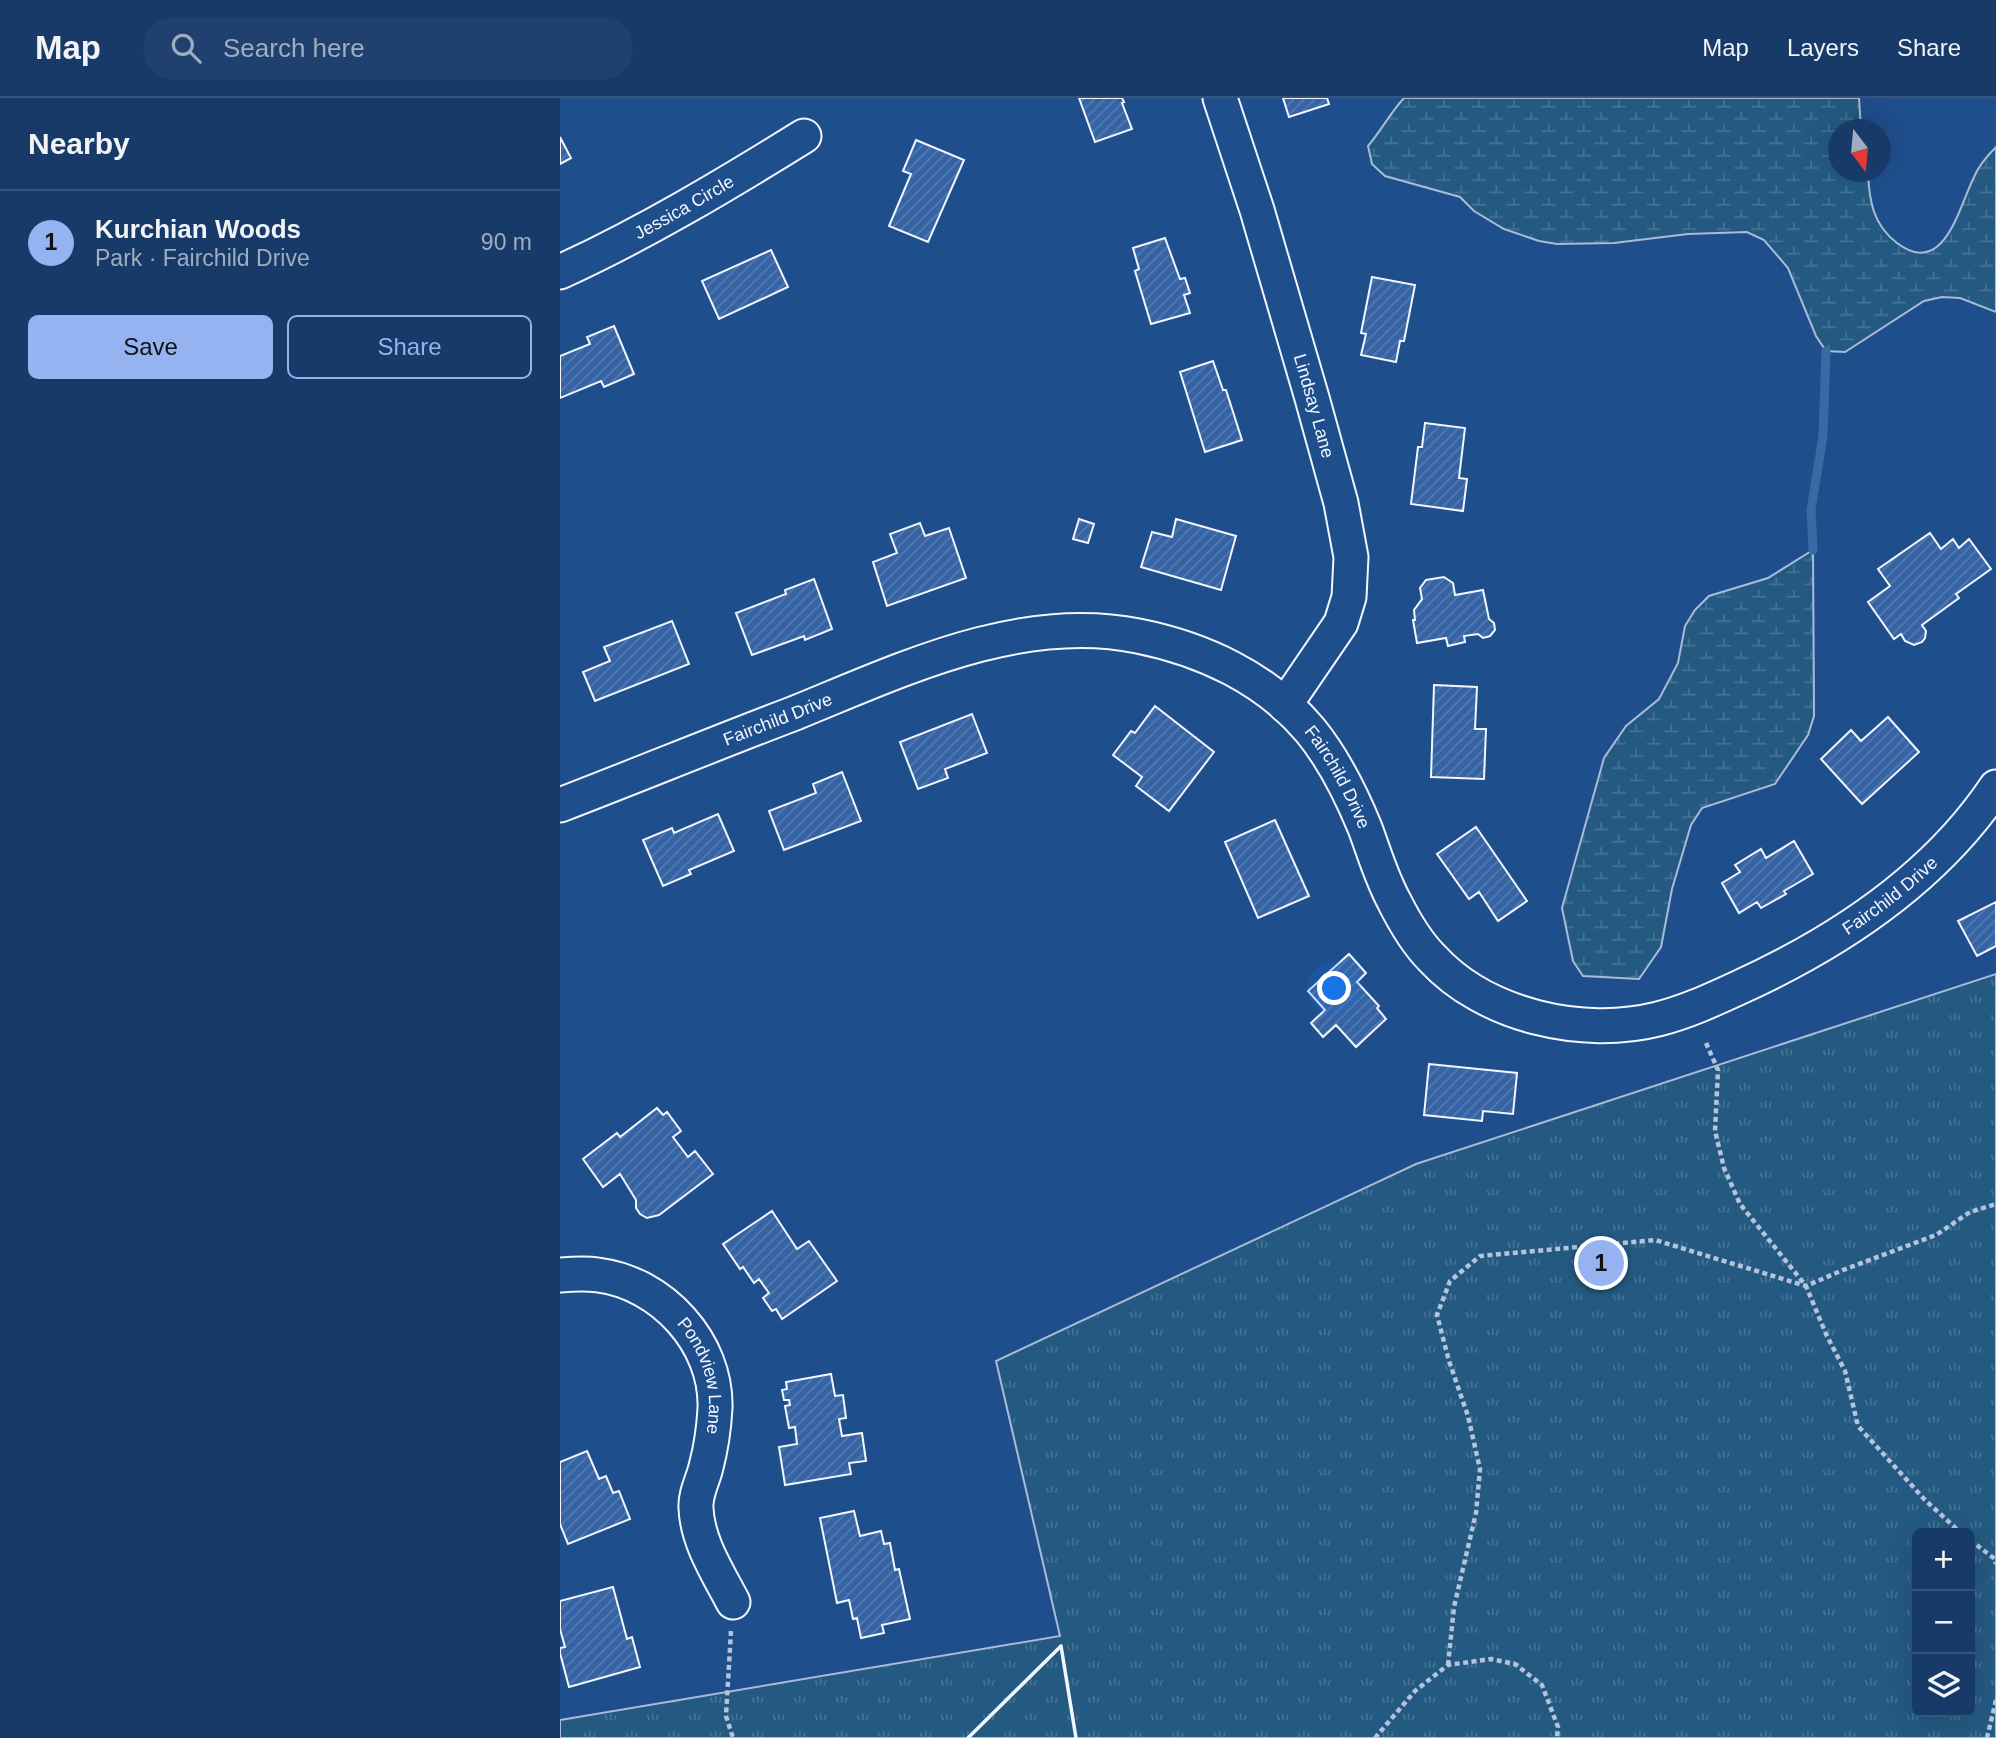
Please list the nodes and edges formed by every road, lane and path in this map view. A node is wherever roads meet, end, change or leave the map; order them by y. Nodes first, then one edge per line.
1 (1220, 98) edge
2 (804, 136) dead end
3 (560, 272) edge
4 (1285, 705) junction
5 (1996, 787) edge
6 (560, 805) edge
7 (1706, 1043) dead end
8 (1996, 1204) edge
9 (560, 1275) edge
10 (1806, 1286) junction
11 (1956, 1528) edge
12 (1975, 1544) edge
13 (1996, 1564) edge
14 (733, 1602) joint
15 (1448, 1665) junction
16 (1996, 1700) edge
17 (733, 1738) edge
18 (1375, 1738) edge
19 (1558, 1738) edge
20 (1987, 1738) edge

1 - 4 street, Lindsay Lane
2 - 3 street, Jessica Circle
4 - 5 street, Fairchild Drive
4 - 6 street, Fairchild Drive
7 - 10 path
8 - 10 path
9 - 14 street, Pondview Lane
10 - 11 path
10 - 15 path
12 - 13 path
14 - 17 path
15 - 18 path
15 - 19 path
16 - 20 path

